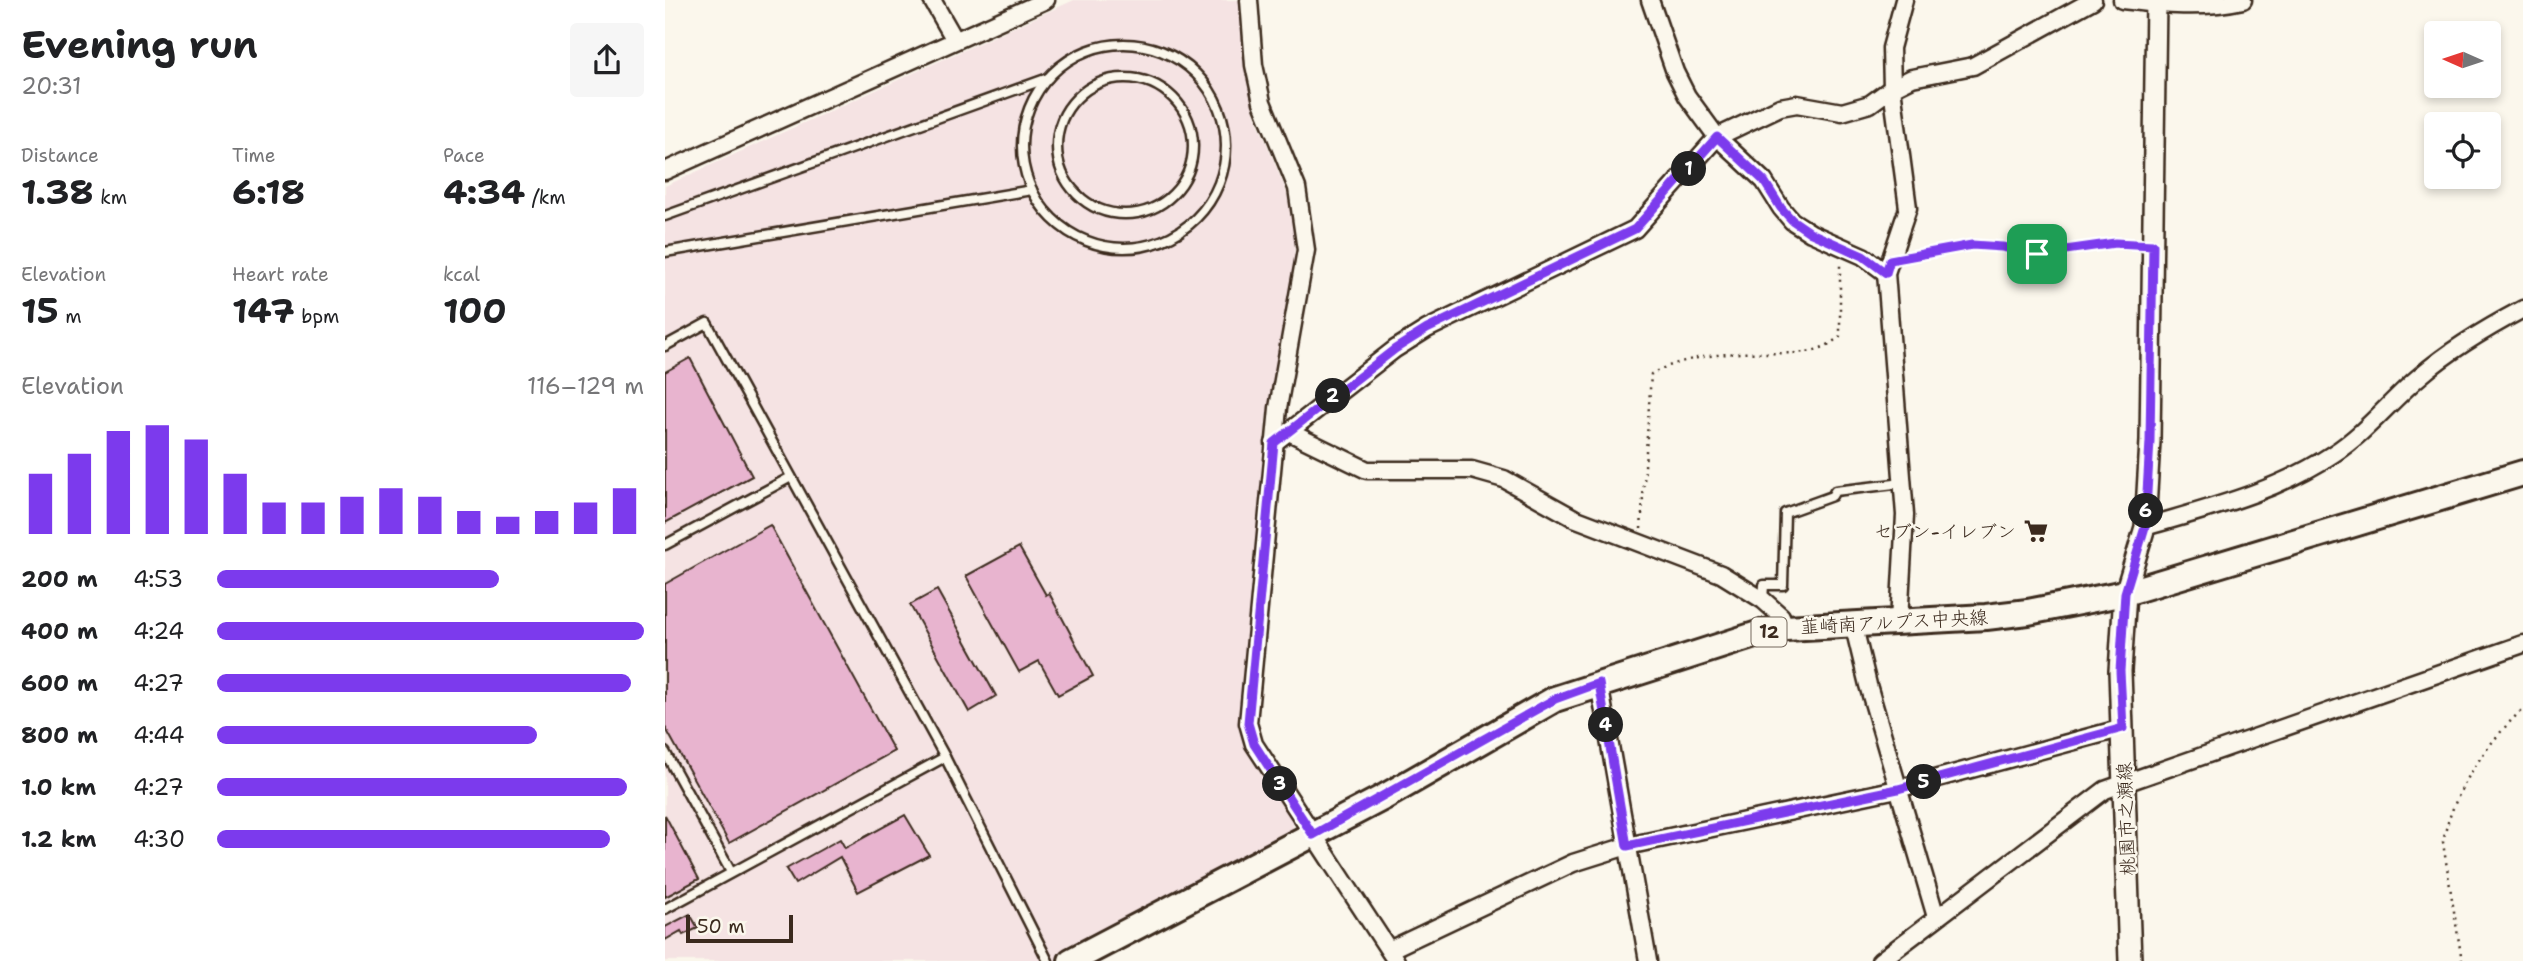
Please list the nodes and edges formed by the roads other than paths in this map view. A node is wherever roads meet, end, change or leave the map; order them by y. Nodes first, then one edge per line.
1 (932, 0) edge
2 (1046, 0) edge
3 (1249, 0) edge
4 (1650, 0) edge
5 (1905, 0) edge
6 (2093, 0) edge
7 (2122, 0) edge
8 (2243, 0) edge
9 (2156, 2) edge
10 (955, 40) junction
11 (1048, 78) junction
12 (1892, 88) junction
13 (1717, 137) junction
14 (665, 171) edge
15 (1032, 190) junction
16 (1127, 215) joint
17 (665, 216) edge
18 (665, 252) edge
19 (1888, 267) junction
20 (2523, 309) edge
21 (665, 346) edge
22 (1289, 432) junction
23 (1274, 443) junction
24 (2523, 473) edge
25 (791, 477) junction
26 (1903, 483) junction
27 (2145, 527) junction
28 (665, 545) edge
29 (2125, 593) junction
30 (1763, 600) junction
31 (1899, 621) junction
32 (1853, 623) junction
33 (1786, 628) junction
34 (2523, 644) edge
35 (1599, 683) junction
36 (2123, 728) junction
37 (665, 752) edge
38 (945, 757) junction
39 (2125, 781) junction
40 (1898, 789) junction
41 (1313, 835) junction
42 (1627, 846) junction
43 (731, 872) junction
44 (665, 909) edge
45 (1936, 917) junction
46 (1393, 956) edge
47 (1083, 957) edge
48 (1048, 961) edge
49 (1648, 961) edge
50 (1880, 961) edge
51 (2130, 961) edge

1 - 10 street
2 - 10 street
3 - 23 street
4 - 13 street
5 - 12 street
6 - 12 street
7 - 9 street
8 - 9 street
9 - 27 street
10 - 14 street
11 - 15 lane
11 - 15 lane
11 - 17 lane
12 - 13 street
12 - 19 street
13 - 19 street
13 - 22 street
15 - 18 lane
16 - 16 lane
19 - 26 street
20 - 27 street
21 - 25 lane
22 - 23 street
22 - 30 street
23 - 41 street
24 - 29 main road, 韮崎南アルプス中央線 / 12
25 - 28 lane
25 - 38 lane
26 - 30 lane
26 - 31 street
27 - 29 street
29 - 31 main road, 韮崎南アルプス中央線 / 12
29 - 36 main road, 桃園市之瀬線
30 - 33 street
31 - 32 main road, 韮崎南アルプス中央線 / 12
32 - 33 main road, 韮崎南アルプス中央線 / 12
32 - 40 street
33 - 35 main road, 韮崎南アルプス中央線 / 12
34 - 39 street
35 - 41 main road, 韮崎南アルプス中央線 / 12
35 - 42 street
36 - 39 main road, 桃園市之瀬線
36 - 40 street
37 - 43 lane
38 - 43 lane
38 - 48 lane
39 - 45 street
39 - 51 main road, 桃園市之瀬線
40 - 42 street
40 - 45 street
41 - 46 street
41 - 47 main road, 韮崎南アルプス中央線 / 12
42 - 46 street
42 - 49 street
43 - 44 lane
45 - 50 street

